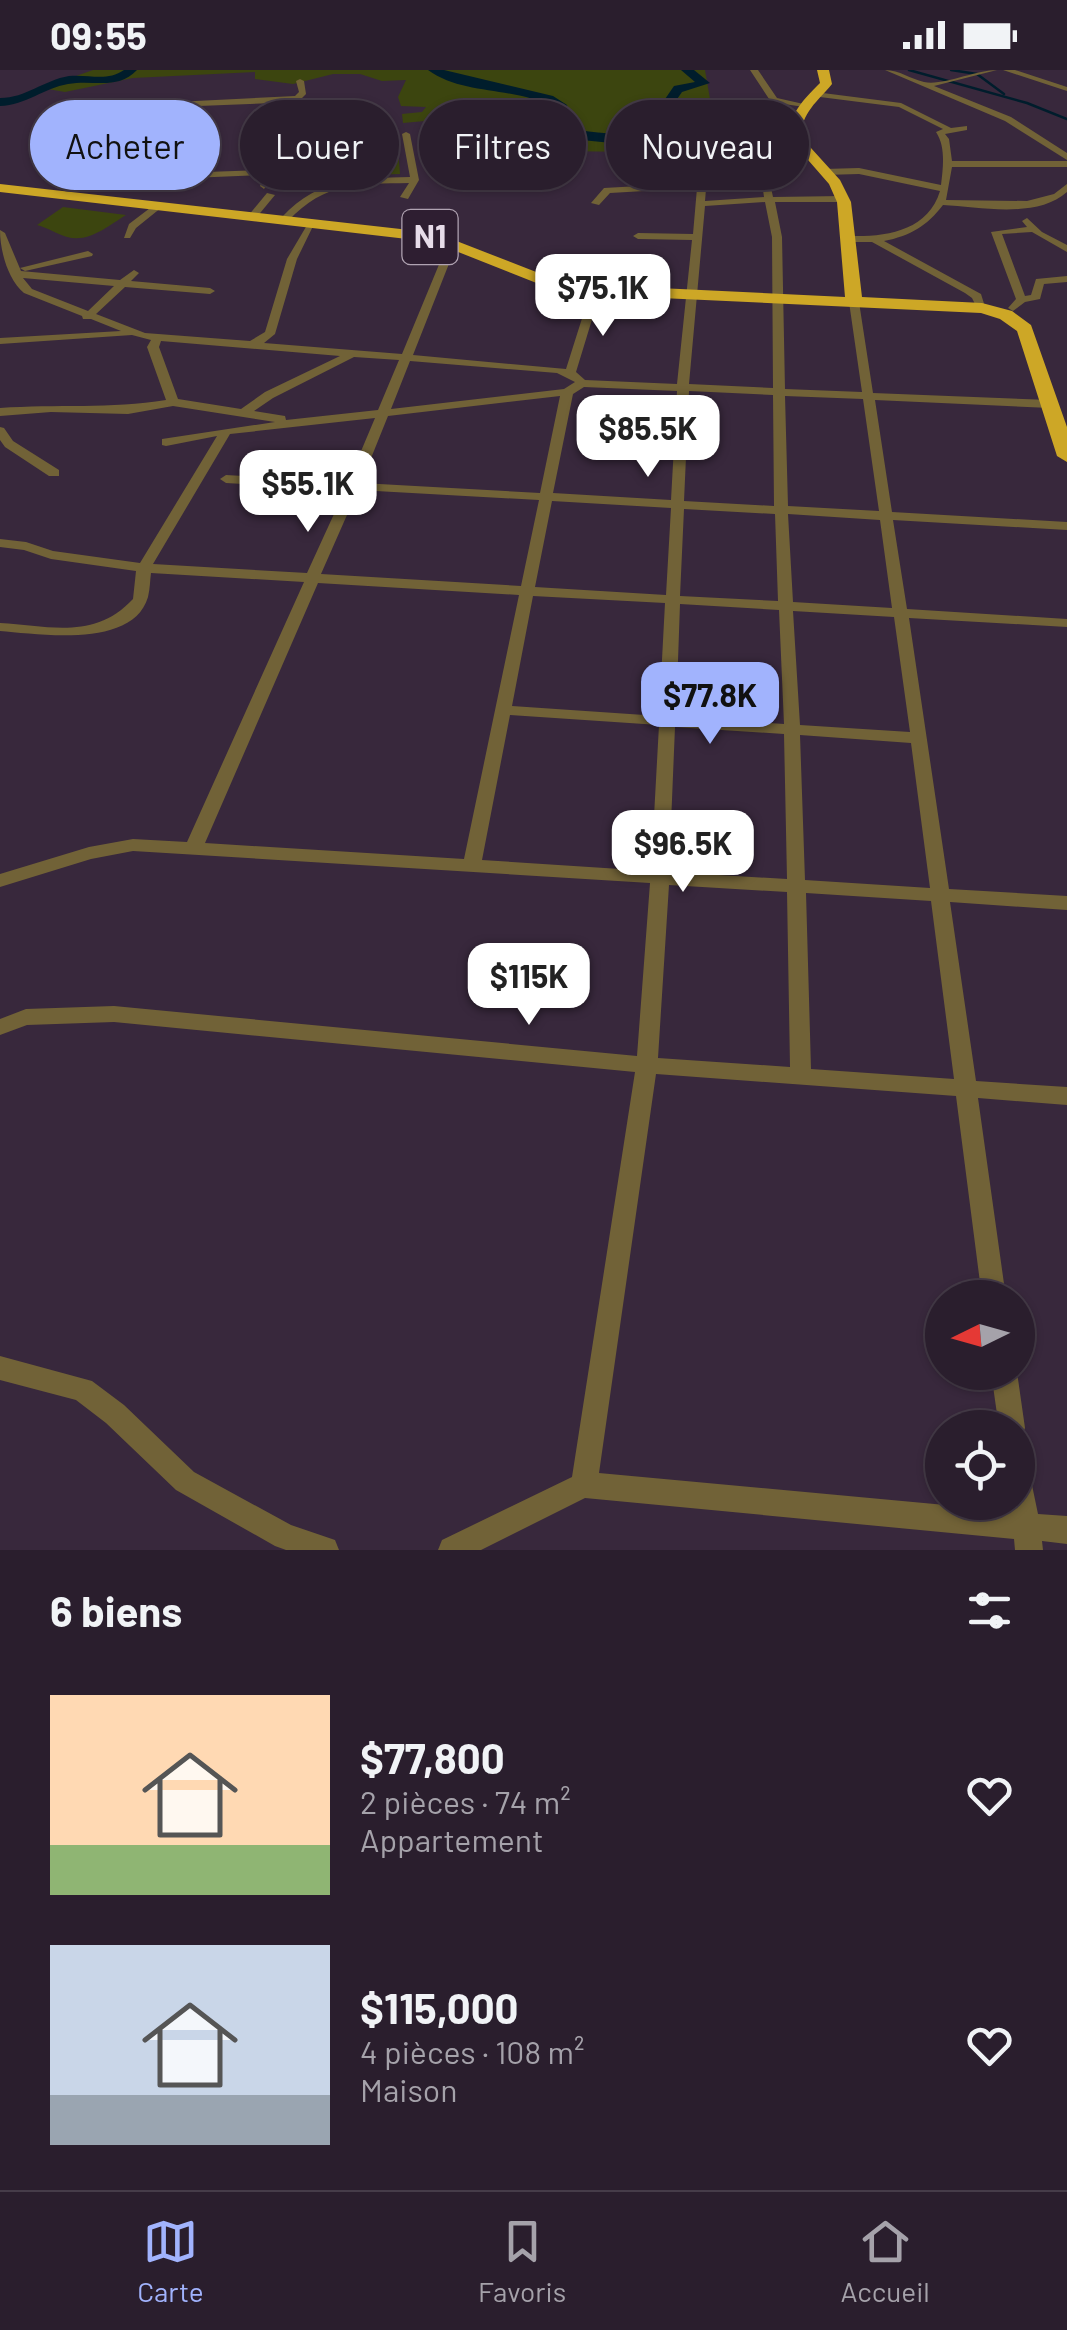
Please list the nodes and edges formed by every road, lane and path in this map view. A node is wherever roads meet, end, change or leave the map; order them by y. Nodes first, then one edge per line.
1 (754, 70) edge
2 (823, 70) edge
3 (889, 70) edge
4 (992, 70) edge
5 (1008, 70) edge
6 (300, 81) dead end
7 (928, 86) junction
8 (1067, 89) edge
9 (288, 100) edge
10 (774, 100) edge
11 (809, 100) joint
12 (947, 128) junction
13 (964, 128) dead end
14 (406, 134) dead end
15 (809, 156) edge
16 (1065, 162) edge
17 (948, 164) junction
18 (824, 172) junction
19 (1067, 177) edge
20 (415, 180) junction
21 (1067, 187) edge
22 (0, 188) edge
23 (30, 188) edge
24 (945, 188) junction
25 (78, 190) edge
26 (267, 190) edge
27 (607, 190) edge
28 (702, 190) edge
29 (769, 191) junction
30 (406, 196) dead end
31 (844, 198) junction
32 (941, 202) junction
33 (596, 203) dead end
34 (701, 204) junction
35 (1014, 204) junction
36 (157, 207) junction
37 (252, 216) junction
38 (285, 219) junction
39 (313, 222) junction
40 (1033, 229) junction
41 (0, 233) edge
42 (126, 236) dead end
43 (638, 236) dead end
44 (698, 236) junction
45 (850, 239) junction
46 (874, 240) junction
47 (456, 245) junction
48 (1067, 250) edge
49 (88, 254) dead end
50 (11, 269) edge
51 (575, 269) dead end
52 (134, 274) dead end
53 (1067, 279) edge
54 (546, 281) junction
55 (120, 285) junction
56 (596, 290) junction
57 (210, 291) dead end
58 (694, 294) junction
59 (777, 298) junction
60 (1021, 300) junction
61 (854, 302) junction
62 (982, 308) junction
63 (1006, 315) junction
64 (87, 317) junction
65 (133, 333) junction
66 (157, 338) junction
67 (0, 341) edge
68 (250, 346) junction
69 (350, 354) junction
70 (406, 358) junction
71 (570, 372) junction
72 (575, 388) junction
73 (683, 388) junction
74 (780, 392) junction
75 (868, 396) junction
76 (173, 402) junction
77 (1050, 404) junction
78 (0, 412) edge
79 (244, 412) junction
80 (383, 415) junction
81 (303, 423) junction
82 (0, 430) edge
83 (226, 430) junction
84 (166, 442) dead end
85 (1067, 456) edge
86 (54, 473) dead end
87 (226, 479) dead end
88 (354, 486) junction
89 (547, 496) junction
90 (679, 504) junction
91 (781, 508) junction
92 (884, 515) junction
93 (1067, 526) edge
94 (0, 543) edge
95 (144, 568) junction
96 (313, 579) junction
97 (527, 592) junction
98 (672, 602) junction
99 (786, 608) junction
100 (900, 614) junction
101 (1067, 623) edge
102 (0, 627) edge
103 (504, 710) junction
104 (666, 721) junction
105 (792, 730) junction
106 (919, 738) junction
107 (192, 850) junction
108 (472, 866) junction
109 (660, 876) junction
110 (0, 881) edge
111 (796, 885) junction
112 (940, 893) junction
113 (1067, 903) edge
114 (0, 1027) edge
115 (646, 1065) junction
116 (801, 1076) junction
117 (966, 1088) junction
118 (1067, 1096) edge
119 (992, 1280) edge
120 (0, 1368) edge
121 (584, 1486) junction
122 (1067, 1530) edge
123 (1027, 1538) edge
124 (325, 1550) edge
125 (452, 1550) edge

1 - 10 street
2 - 11 highway
3 - 7 street
4 - 7 street
5 - 8 street
6 - 9 street
7 - 16 street
11 - 12 street
12 - 13 street
12 - 17 street
14 - 20 street
15 - 18 highway
16 - 17 street
16 - 19 street
17 - 24 street
18 - 24 street
18 - 31 highway
20 - 30 street
20 - 38 street
21 - 35 street
22 - 23 highway, N1
24 - 32 street
25 - 36 highway, N1
26 - 37 street
27 - 33 street
28 - 34 street
29 - 31 street
29 - 34 street
29 - 59 street
31 - 45 highway
32 - 35 street
32 - 46 street
34 - 44 street
35 - 40 street
36 - 37 highway, N1
36 - 42 street
37 - 38 highway, N1
38 - 39 highway, N1
39 - 47 highway, N1
39 - 68 street
40 - 48 street
40 - 60 street
41 - 50 street
43 - 44 street
44 - 58 street
45 - 46 street
45 - 61 highway
46 - 62 street
47 - 54 highway, N1
47 - 70 street
49 - 50 street
50 - 55 street
50 - 64 street
51 - 54 street
52 - 55 street
53 - 60 street
54 - 56 highway, N1
55 - 57 street
55 - 64 street
56 - 58 highway, N1
56 - 71 street
58 - 59 highway, N1
58 - 73 street
59 - 61 highway, N1
59 - 74 street
60 - 63 street
61 - 62 highway, N1
61 - 75 street
62 - 63 highway, N1
63 - 77 highway
64 - 65 street
65 - 66 street
65 - 67 street
66 - 68 street
66 - 76 street
68 - 69 street
69 - 70 street
69 - 79 street
70 - 71 street
70 - 80 street
71 - 72 street
72 - 73 street
72 - 80 street
72 - 89 street
73 - 74 street
73 - 90 street
74 - 75 street
74 - 91 street
75 - 77 street
75 - 92 street
76 - 78 street
76 - 79 street
77 - 85 highway
79 - 81 street
80 - 81 street
80 - 88 street
81 - 83 street
82 - 86 street
83 - 84 street
83 - 95 street
87 - 88 street
88 - 89 street
88 - 96 street
89 - 90 street
89 - 97 street
90 - 91 street
90 - 98 street
91 - 92 street
91 - 99 street
92 - 93 street
92 - 100 street
94 - 95 street
95 - 96 street
95 - 102 street
96 - 97 street
96 - 107 street
97 - 98 street
97 - 103 street
98 - 99 street
98 - 104 street
99 - 100 street
99 - 105 street
100 - 101 street
100 - 106 street
103 - 104 street
103 - 108 street
104 - 105 street
104 - 109 street
105 - 106 street
105 - 111 street
106 - 112 street
107 - 108 street
107 - 110 street
108 - 109 street
109 - 111 street
109 - 115 street
111 - 112 street
111 - 116 street
112 - 113 street
112 - 117 street
114 - 115 street
115 - 116 street
115 - 121 street
116 - 117 street
117 - 118 street
117 - 119 street
120 - 124 street
121 - 123 street
121 - 125 street
122 - 123 street

